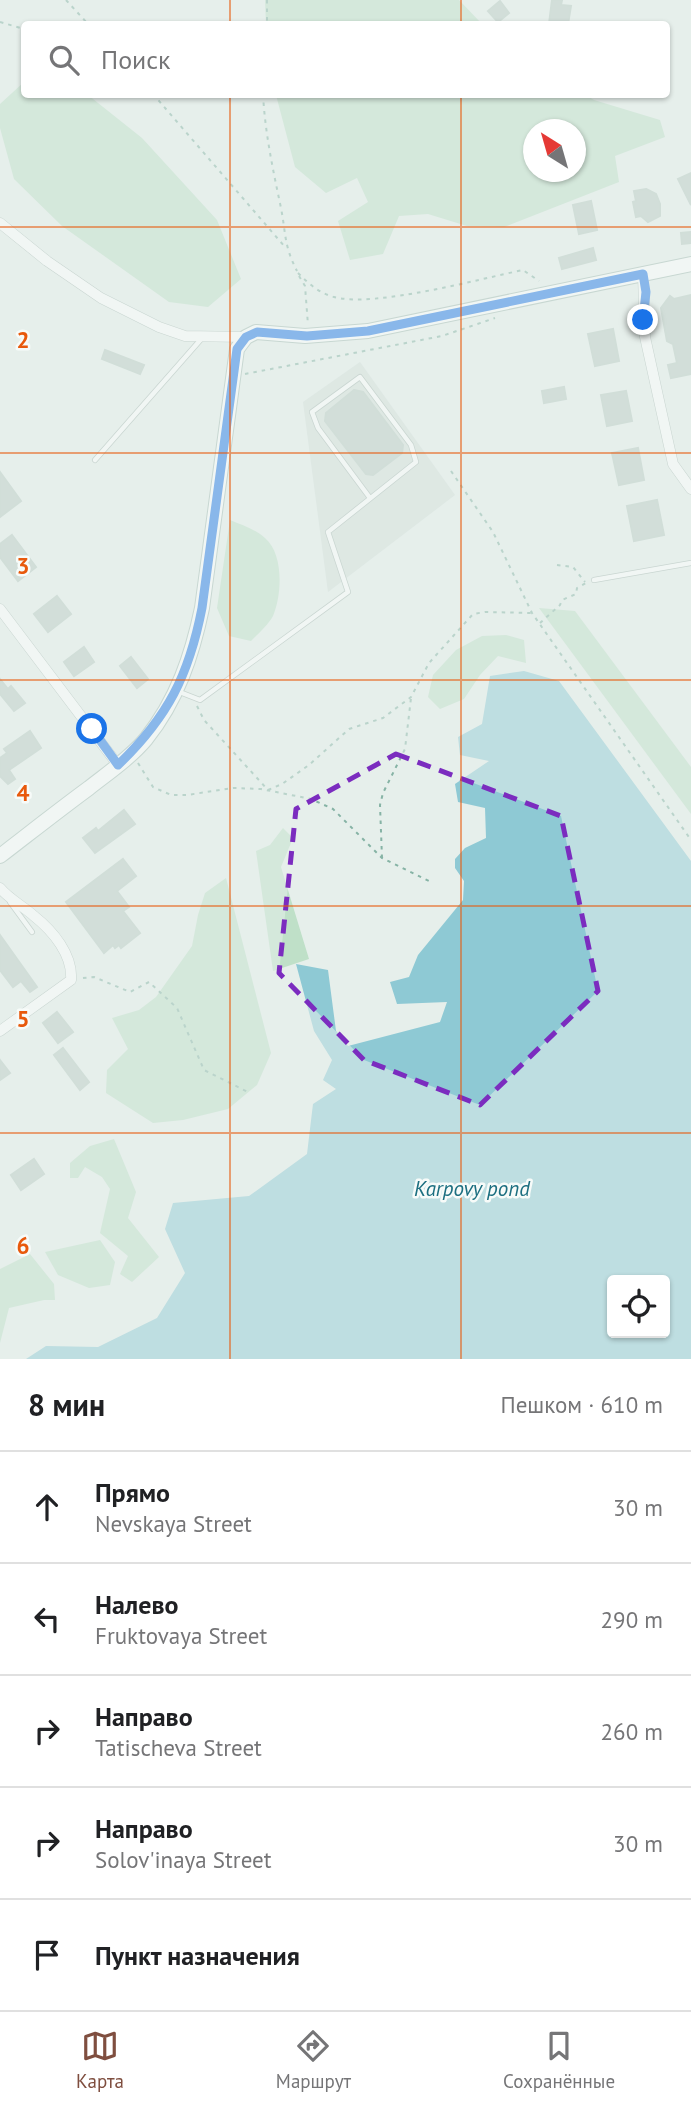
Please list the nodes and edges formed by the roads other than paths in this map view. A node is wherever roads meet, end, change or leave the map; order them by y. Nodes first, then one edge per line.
1 (0, 223) edge
2 (691, 264) edge
3 (643, 274) junction
4 (205, 335) junction
5 (246, 337) junction
6 (95, 460) dead end
7 (691, 489) edge
8 (370, 498) junction
9 (691, 563) edge
10 (594, 580) road end
11 (0, 609) edge
12 (176, 690) junction
13 (118, 765) junction
14 (0, 856) edge
15 (1, 890) edge
16 (32, 932) dead end
17 (0, 1031) edge

1 - 4 street
2 - 3 street
3 - 5 street
3 - 7 street
4 - 5 street
4 - 6 lane
5 - 12 street
8 - 8 lane
8 - 12 lane
9 - 10 lane
11 - 13 street
12 - 13 street
13 - 14 street
15 - 16 lane
15 - 17 street

